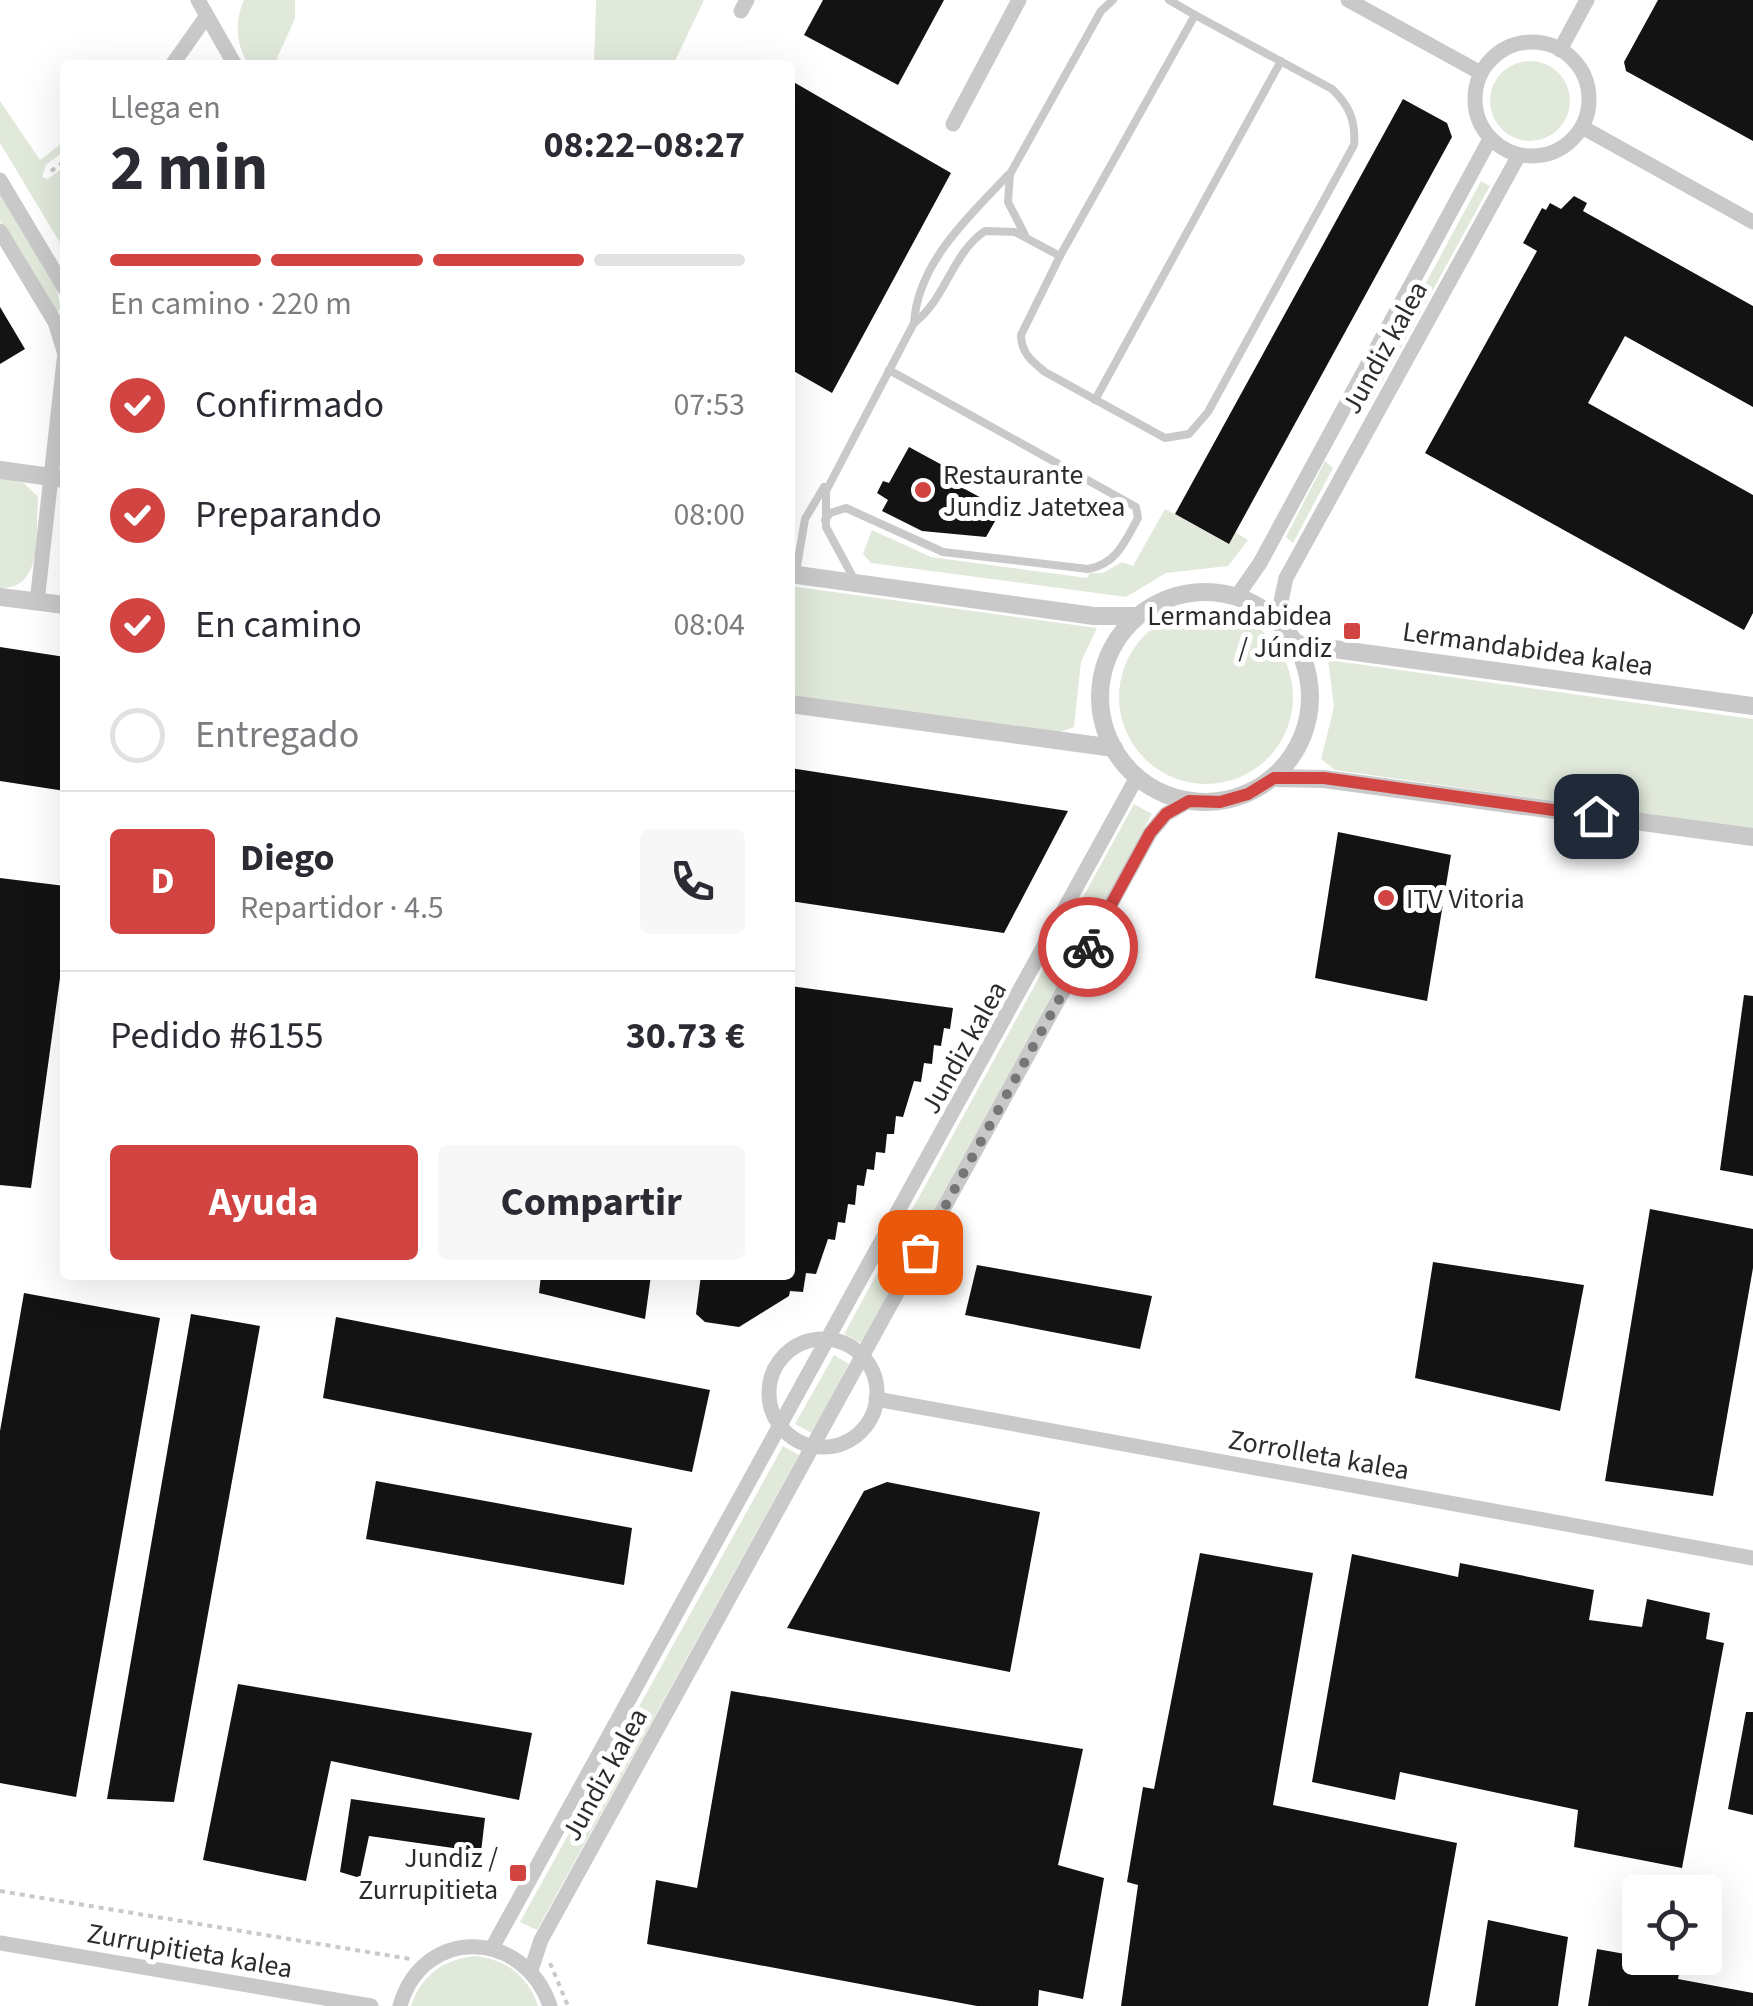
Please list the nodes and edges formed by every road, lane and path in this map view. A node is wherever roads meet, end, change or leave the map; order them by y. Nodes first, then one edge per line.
1 (198, 0) edge
2 (1019, 0) edge
3 (1113, 0) edge
4 (1169, 0) edge
5 (1348, 0) edge
6 (1587, 0) edge
7 (1195, 15) junction
8 (206, 17) junction
9 (1560, 50) junction
10 (176, 60) edge
11 (232, 60) edge
12 (1281, 62) junction
13 (1481, 73) junction
14 (952, 124) dead end
15 (1582, 127) junction
16 (1490, 138) junction
17 (1519, 156) junction
18 (60, 165) edge
19 (51, 171) dead end
20 (1010, 174) junction
21 (0, 180) edge
22 (1753, 222) edge
23 (0, 231) edge
24 (1028, 238) junction
25 (1060, 256) junction
26 (60, 281) edge
27 (914, 324) junction
28 (60, 336) edge
29 (888, 370) junction
30 (1095, 400) junction
31 (60, 431) edge
32 (0, 470) edge
33 (832, 476) junction
34 (57, 478) edge
35 (825, 520) junction
36 (795, 565) edge
37 (795, 574) edge
38 (857, 583) junction
39 (1237, 596) junction
40 (0, 597) edge
41 (37, 602) junction
42 (60, 605) edge
43 (1137, 616) junction
44 (1277, 620) junction
45 (1297, 644) junction
46 (795, 705) edge
47 (1753, 706) edge
48 (1114, 748) junction
49 (1137, 777) junction
50 (1274, 778) junction
51 (1189, 801) junction
52 (1753, 837) edge
53 (830, 1339) junction
54 (863, 1356) junction
55 (876, 1400) junction
56 (782, 1429) junction
57 (813, 1446) junction
58 (1753, 1558) edge
59 (0, 1891) edge
60 (0, 1944) edge
61 (492, 1948) junction
62 (376, 1956) dead end
63 (532, 1970) junction
64 (371, 2006) edge
65 (400, 2006) edge
66 (550, 2006) edge

1 - 8 street
2 - 14 street
3 - 20 lane
4 - 7 lane
5 - 13 street
6 - 9 street
7 - 12 lane
7 - 25 lane
8 - 10 street
8 - 11 street
9 - 13 street
9 - 15 street
12 - 30 lane
12 - 30 lane
13 - 16 street
15 - 17 street
15 - 22 street
16 - 17 street
16 - 39 street, Jundiz kalea
17 - 44 street, Jundiz kalea
18 - 19 path
20 - 24 lane
20 - 27 lane
21 - 26 street
23 - 28 street
24 - 25 lane
24 - 27 lane
25 - 30 lane
27 - 29 lane
29 - 33 lane
29 - 35 lane
31 - 34 street
32 - 34 street
33 - 35 lane
33 - 36 lane
34 - 41 street
35 - 38 lane
37 - 38 street
38 - 43 street
39 - 43 street
39 - 44 street
40 - 41 street
41 - 42 street
43 - 48 street
44 - 45 street
45 - 47 street, Lermandabidea kalea
45 - 50 street
46 - 48 street
48 - 49 street
49 - 51 street
49 - 53 street, Jundiz kalea
50 - 51 street
50 - 52 street
51 - 54 street, Jundiz kalea
53 - 54 street
53 - 56 street, Jundiz kalea
53 - 56 street
54 - 55 street
54 - 57 street, Jundiz kalea
55 - 57 street
55 - 58 street, Zorrolleta kalea
56 - 57 street
56 - 61 street, Jundiz kalea
57 - 63 street, Jundiz kalea
59 - 62 path
60 - 64 street, Zurrupitieta kalea
61 - 63 street
61 - 65 street
63 - 66 street

